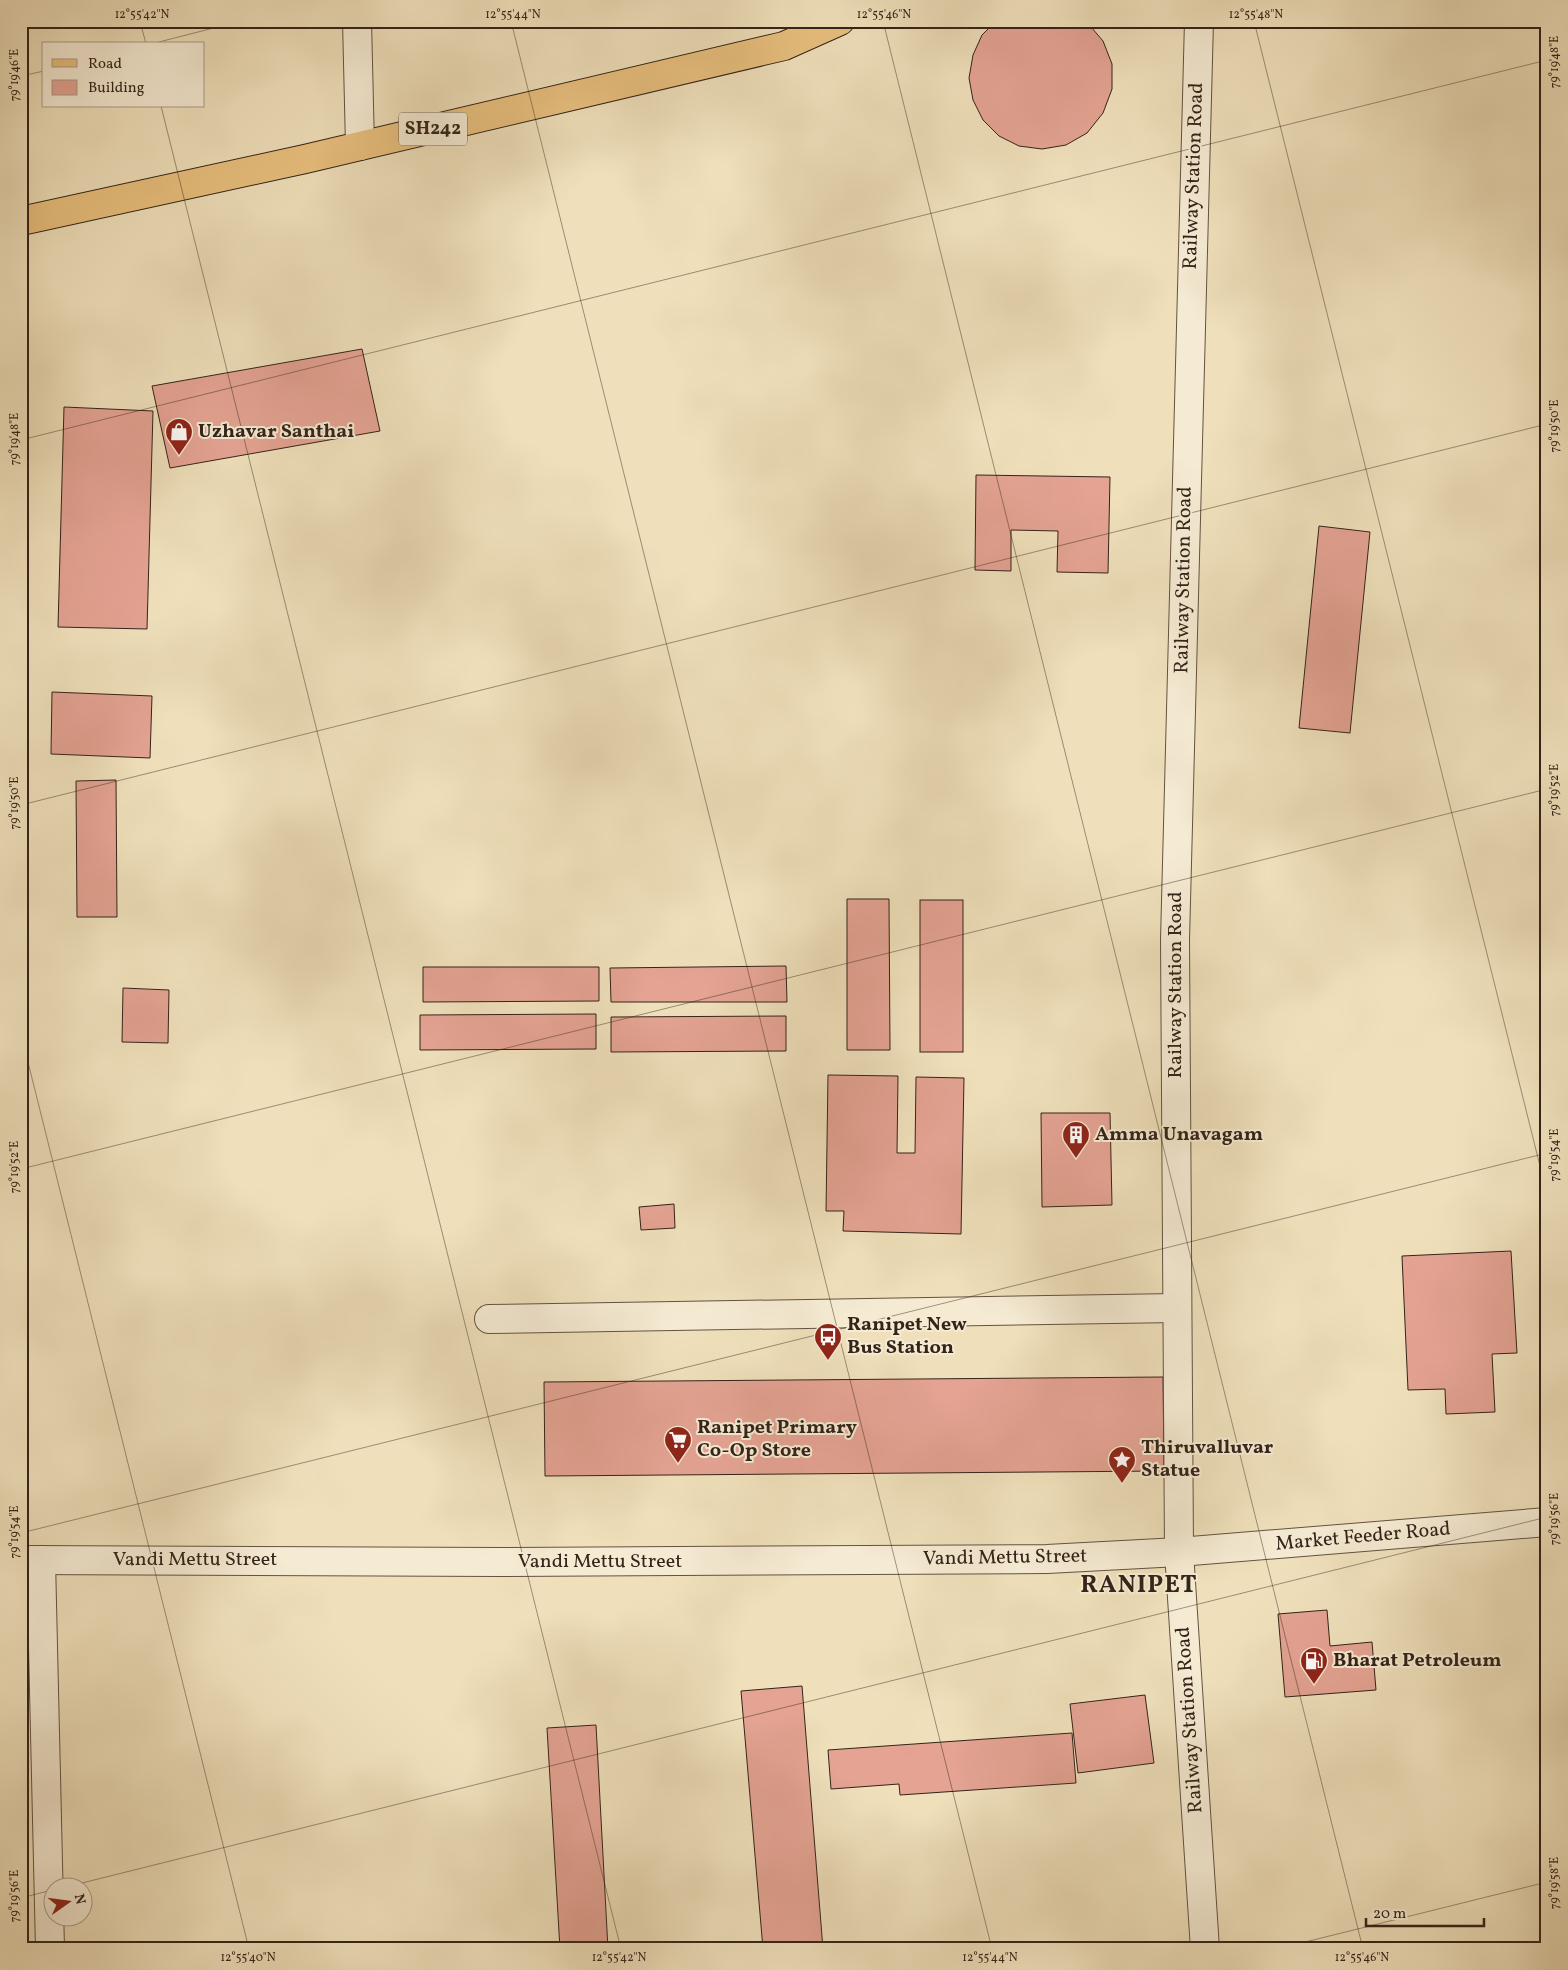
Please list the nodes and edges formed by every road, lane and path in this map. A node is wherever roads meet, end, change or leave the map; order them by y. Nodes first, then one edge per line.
1 (357, 21) edge
2 (840, 21) edge
3 (1199, 21) edge
4 (360, 146) junction
5 (21, 221) edge
6 (1177, 1308) junction
7 (489, 1319) dead end
8 (1547, 1522) edge
9 (1179, 1552) junction
10 (31, 1560) edge
11 (50, 1949) edge
12 (1205, 1949) edge

1 - 4 street
2 - 4 main road, SH242
3 - 6 street, Railway Station Road
4 - 5 main road, SH242
6 - 7 street
6 - 9 street, Railway Station Road
8 - 9 street, Market Feeder Road
9 - 10 street, Vandi Mettu Street
9 - 12 street, Railway Station Road
10 - 11 street

